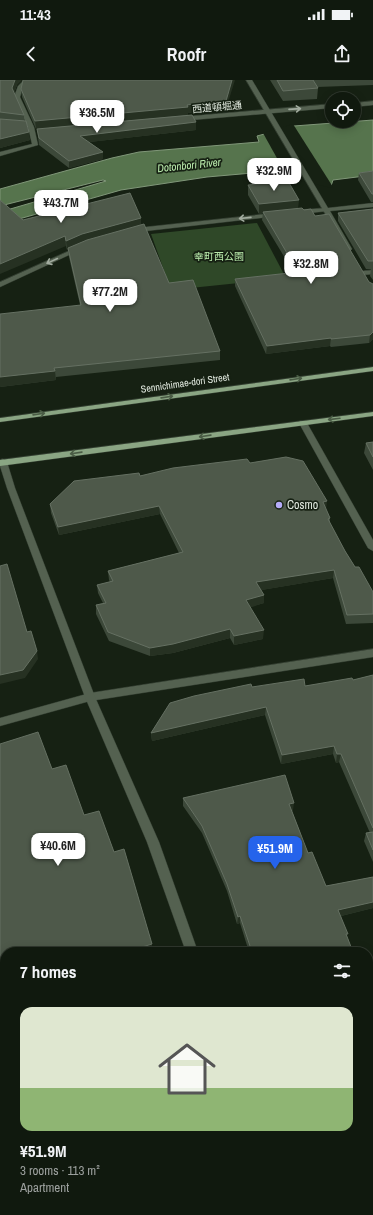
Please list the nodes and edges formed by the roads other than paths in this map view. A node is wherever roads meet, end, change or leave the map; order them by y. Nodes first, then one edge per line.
1 (27, 80) edge
2 (249, 80) edge
3 (373, 103) edge
4 (361, 104) edge
5 (325, 107) edge
6 (268, 111) junction
7 (174, 120) edge
8 (23, 126) edge
9 (31, 127) junction
10 (41, 132) edge
11 (33, 133) junction
12 (0, 154) edge
13 (373, 205) edge
14 (326, 210) junction
15 (296, 213) edge
16 (280, 214) edge
17 (123, 235) edge
18 (85, 246) edge
19 (352, 254) edge
20 (363, 272) edge
21 (373, 272) edge
22 (0, 285) edge
23 (373, 369) edge
24 (373, 414) edge
25 (0, 420) edge
26 (303, 423) junction
27 (2, 463) edge
28 (373, 548) edge
29 (373, 653) edge
30 (90, 697) junction
31 (0, 722) edge
32 (190, 947) edge

1 - 9 street
2 - 6 street
3 - 4 street
6 -> 5 street, 西道頓堀通
6 - 7 street, 西道頓堀通
6 - 14 street
8 - 9 street
9 - 11 street
10 - 11 street
11 - 12 street
13 - 14 street
14 - 15 street
14 - 19 street
16 -> 17 street
18 -> 22 street
20 - 21 street
25 -> 23 main road, Sennichimae-dori Street
24 -> 26 main road
26 -> 27 main road
26 - 28 street
27 - 30 street
29 - 30 street
30 - 31 street
30 - 32 street

